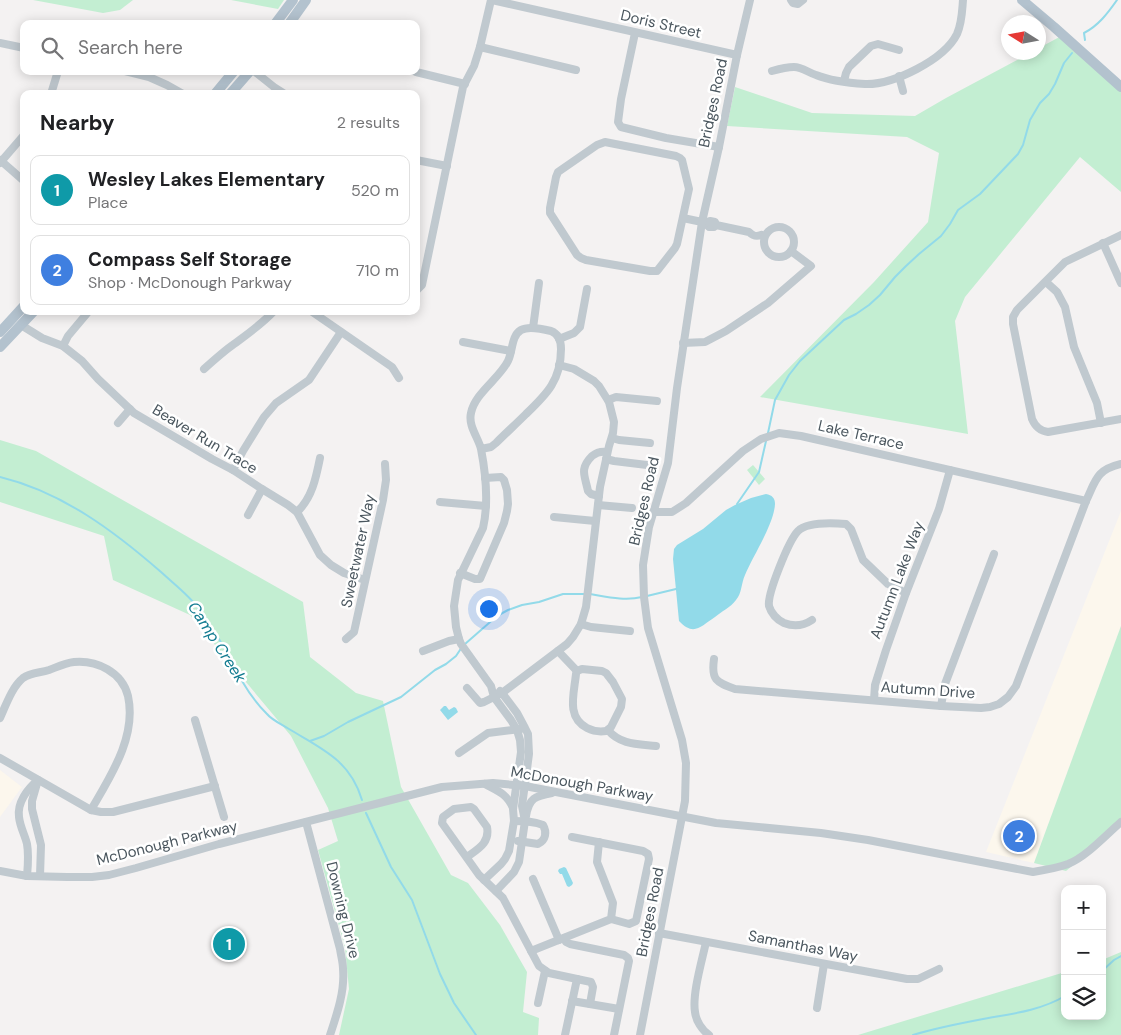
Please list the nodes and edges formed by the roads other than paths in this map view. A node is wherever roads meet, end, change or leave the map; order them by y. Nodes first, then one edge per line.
1 (293, 0) edge
2 (306, 0) edge
3 (491, 0) edge
4 (750, 0) edge
5 (791, 0) edge
6 (803, 0) edge
7 (963, 0) edge
8 (1022, 0) edge
9 (278, 20) edge
10 (292, 20) edge
11 (635, 33) junction
12 (0, 43) edge
13 (20, 47) edge
14 (480, 47) junction
15 (899, 50) dead end
16 (737, 55) junction
17 (576, 70) dead end
18 (772, 70) dead end
19 (420, 73) edge
20 (57, 75) edge
21 (141, 75) edge
22 (231, 75) edge
23 (247, 75) edge
24 (259, 75) edge
25 (899, 76) junction
26 (844, 81) junction
27 (465, 84) junction
28 (1121, 87) edge
29 (52, 90) edge
30 (176, 90) edge
31 (218, 90) edge
32 (233, 90) edge
33 (279, 90) edge
34 (903, 91) dead end
35 (20, 140) edge
36 (719, 147) junction
37 (420, 161) edge
38 (0, 162) edge
39 (447, 166) junction
40 (20, 179) edge
41 (683, 218) junction
42 (704, 222) junction
43 (762, 235) junction
44 (1121, 235) edge
45 (1103, 243) junction
46 (791, 251) junction
47 (1046, 282) junction
48 (539, 283) dead end
49 (1121, 283) edge
50 (420, 288) edge
51 (587, 289) dead end
52 (20, 310) edge
53 (30, 315) edge
54 (86, 315) edge
55 (270, 315) edge
56 (317, 315) edge
57 (21, 325) junction
58 (533, 328) junction
59 (0, 332) edge
60 (341, 332) junction
61 (559, 339) junction
62 (463, 342) dead end
63 (683, 344) junction
64 (63, 346) junction
65 (0, 347) edge
66 (511, 351) junction
67 (559, 365) junction
68 (204, 369) dead end
69 (399, 378) dead end
70 (608, 400) junction
71 (657, 401) dead end
72 (130, 409) junction
73 (1121, 419) edge
74 (118, 423) dead end
75 (1101, 423) junction
76 (612, 438) junction
77 (650, 443) dead end
78 (481, 449) junction
79 (607, 456) junction
80 (320, 458) dead end
81 (385, 464) dead end
82 (1121, 464) edge
83 (647, 465) dead end
84 (233, 470) junction
85 (950, 470) junction
86 (485, 478) junction
87 (262, 489) junction
88 (599, 496) junction
89 (1086, 501) junction
90 (440, 502) dead end
91 (598, 505) junction
92 (486, 506) junction
93 (632, 508) dead end
94 (297, 512) junction
95 (653, 512) junction
96 (248, 515) dead end
97 (554, 517) dead end
98 (595, 521) junction
99 (994, 554) dead end
100 (460, 573) junction
101 (366, 580) junction
102 (906, 593) junction
103 (812, 620) dead end
104 (581, 624) junction
105 (630, 632) dead end
106 (346, 639) dead end
107 (459, 639) junction
108 (423, 651) dead end
109 (558, 651) junction
110 (714, 659) dead end
111 (577, 671) junction
112 (491, 686) junction
113 (467, 688) dead end
114 (502, 693) junction
115 (494, 697) junction
116 (874, 700) junction
117 (941, 706) junction
118 (0, 718) edge
119 (195, 720) dead end
120 (521, 729) junction
121 (608, 730) junction
122 (656, 746) dead end
123 (459, 753) dead end
124 (0, 758) edge
125 (483, 783) junction
126 (37, 784) junction
127 (517, 785) junction
128 (215, 786) junction
129 (525, 786) junction
130 (556, 792) junction
131 (29, 796) junction
132 (513, 809) junction
133 (91, 810) junction
134 (224, 817) dead end
135 (682, 817) junction
136 (525, 820) junction
137 (514, 821) junction
138 (306, 822) junction
139 (1121, 822) edge
140 (572, 837) dead end
141 (511, 840) junction
142 (522, 842) junction
143 (599, 842) junction
144 (467, 857) junction
145 (0, 871) edge
146 (27, 876) junction
147 (40, 876) junction
148 (534, 879) dead end
149 (484, 880) junction
150 (496, 891) junction
151 (611, 919) junction
152 (659, 933) junction
153 (561, 939) junction
154 (706, 942) junction
155 (531, 951) junction
156 (824, 964) junction
157 (939, 969) dead end
158 (545, 971) junction
159 (576, 979) junction
160 (572, 1000) junction
161 (538, 1003) dead end
162 (590, 1004) junction
163 (817, 1008) dead end
164 (619, 1009) junction
165 (330, 1035) edge
166 (565, 1035) edge
167 (614, 1035) edge
168 (640, 1035) edge
169 (709, 1035) edge

1 - 9 main road
2 - 10 main road
3 - 11 street, Doris Street
3 - 14 street
4 - 16 street, Bridges Road
5 - 6 street
7 - 25 street
8 - 28 main road
11 - 16 street, Doris Street
11 - 36 street
12 - 13 street
14 - 17 street
14 - 27 street
15 - 26 street
16 - 36 street, Bridges Road
18 - 26 street
19 - 27 street
20 - 29 street
21 - 30 street
22 - 31 main road
23 - 32 main road
24 - 33 street
25 - 26 street
25 - 34 street
27 - 39 street
35 - 38 street
36 - 42 street, Bridges Road
37 - 39 street
38 - 40 street
39 - 50 street
41 - 41 street
41 - 42 street
42 - 43 street
42 - 63 street, Bridges Road
43 - 46 street
43 - 46 street
44 - 45 street
45 - 47 street
45 - 49 street
46 - 63 street
47 - 75 street
47 - 75 street
48 - 58 street
51 - 61 street
52 - 59 main road
53 - 57 main road
54 - 64 street
55 - 68 street
56 - 60 street
57 - 64 street, Beaver Run Trace
57 - 65 main road
58 - 61 street
58 - 66 street
60 - 69 street
60 - 84 street
61 - 67 street
62 - 66 street
63 - 95 street, Bridges Road
64 - 72 street, Beaver Run Trace
66 - 78 street
67 - 70 street
67 - 78 street
70 - 71 street
70 - 76 street
72 - 74 street
72 - 84 street, Beaver Run Trace
73 - 75 street
76 - 77 street
76 - 79 street
78 - 86 street
79 - 83 street
79 - 88 street
79 - 88 street
80 - 94 street
81 - 101 street, Sweetwater Way
82 - 89 street, Autumn Drive
84 - 87 street, Beaver Run Trace
85 - 89 street, Lake Terrace
85 - 95 street, Lake Terrace
85 - 102 street, Autumn Lake Way
86 - 92 street
86 - 100 street
87 - 94 street, Beaver Run Trace
87 - 96 street
88 - 91 street
89 - 117 street, Autumn Drive
90 - 92 street
91 - 93 street
91 - 98 street
92 - 100 street
94 - 101 street, Beaver Run Trace
95 - 135 street, Bridges Road
97 - 98 street
98 - 104 street
99 - 117 street
100 - 107 street
101 - 106 street, Sweetwater Way
102 - 103 street
102 - 116 street, Autumn Lake Way
104 - 105 street
104 - 109 street
107 - 108 street
107 - 112 street
109 - 111 street
109 - 114 street
110 - 116 street, Autumn Drive
111 - 121 street
111 - 121 street
112 - 114 street
112 - 115 street
113 - 115 street
114 - 115 street
114 - 120 street
115 - 120 street
116 - 117 street, Autumn Drive
118 - 133 street
119 - 128 street
120 - 123 street
120 - 127 street
120 - 129 street
121 - 122 street
124 - 126 street
125 - 127 street, McDonough Parkway
125 - 132 street
125 - 138 street, McDonough Parkway
126 - 131 street
126 - 133 street
127 - 129 street, McDonough Parkway
127 - 132 street
128 - 133 street
128 - 134 street
129 - 130 street, McDonough Parkway
129 - 136 street
130 - 135 street, McDonough Parkway
130 - 136 street
131 - 146 street
131 - 147 street
132 - 137 street
135 - 139 street, McDonough Parkway
135 - 152 street, Bridges Road
136 - 137 street
136 - 142 street
136 - 142 street
137 - 141 street
138 - 147 street, McDonough Parkway
138 - 165 street, Downing Drive
140 - 143 street
141 - 142 street
141 - 149 street
142 - 150 street
143 - 151 street
143 - 151 street
144 - 144 street
144 - 149 street
145 - 146 street, McDonough Parkway
146 - 147 street, McDonough Parkway
148 - 153 street
149 - 150 street
150 - 155 street
151 - 153 street
152 - 154 street, Samanthas Way
152 - 168 street, Bridges Road
153 - 155 street
153 - 164 street
154 - 156 street, Samanthas Way
154 - 169 street
155 - 158 street
156 - 157 street, Samanthas Way
156 - 163 street
158 - 159 street
158 - 161 street
159 - 160 street
159 - 162 street
160 - 162 street
160 - 166 street
162 - 164 street
164 - 167 street

